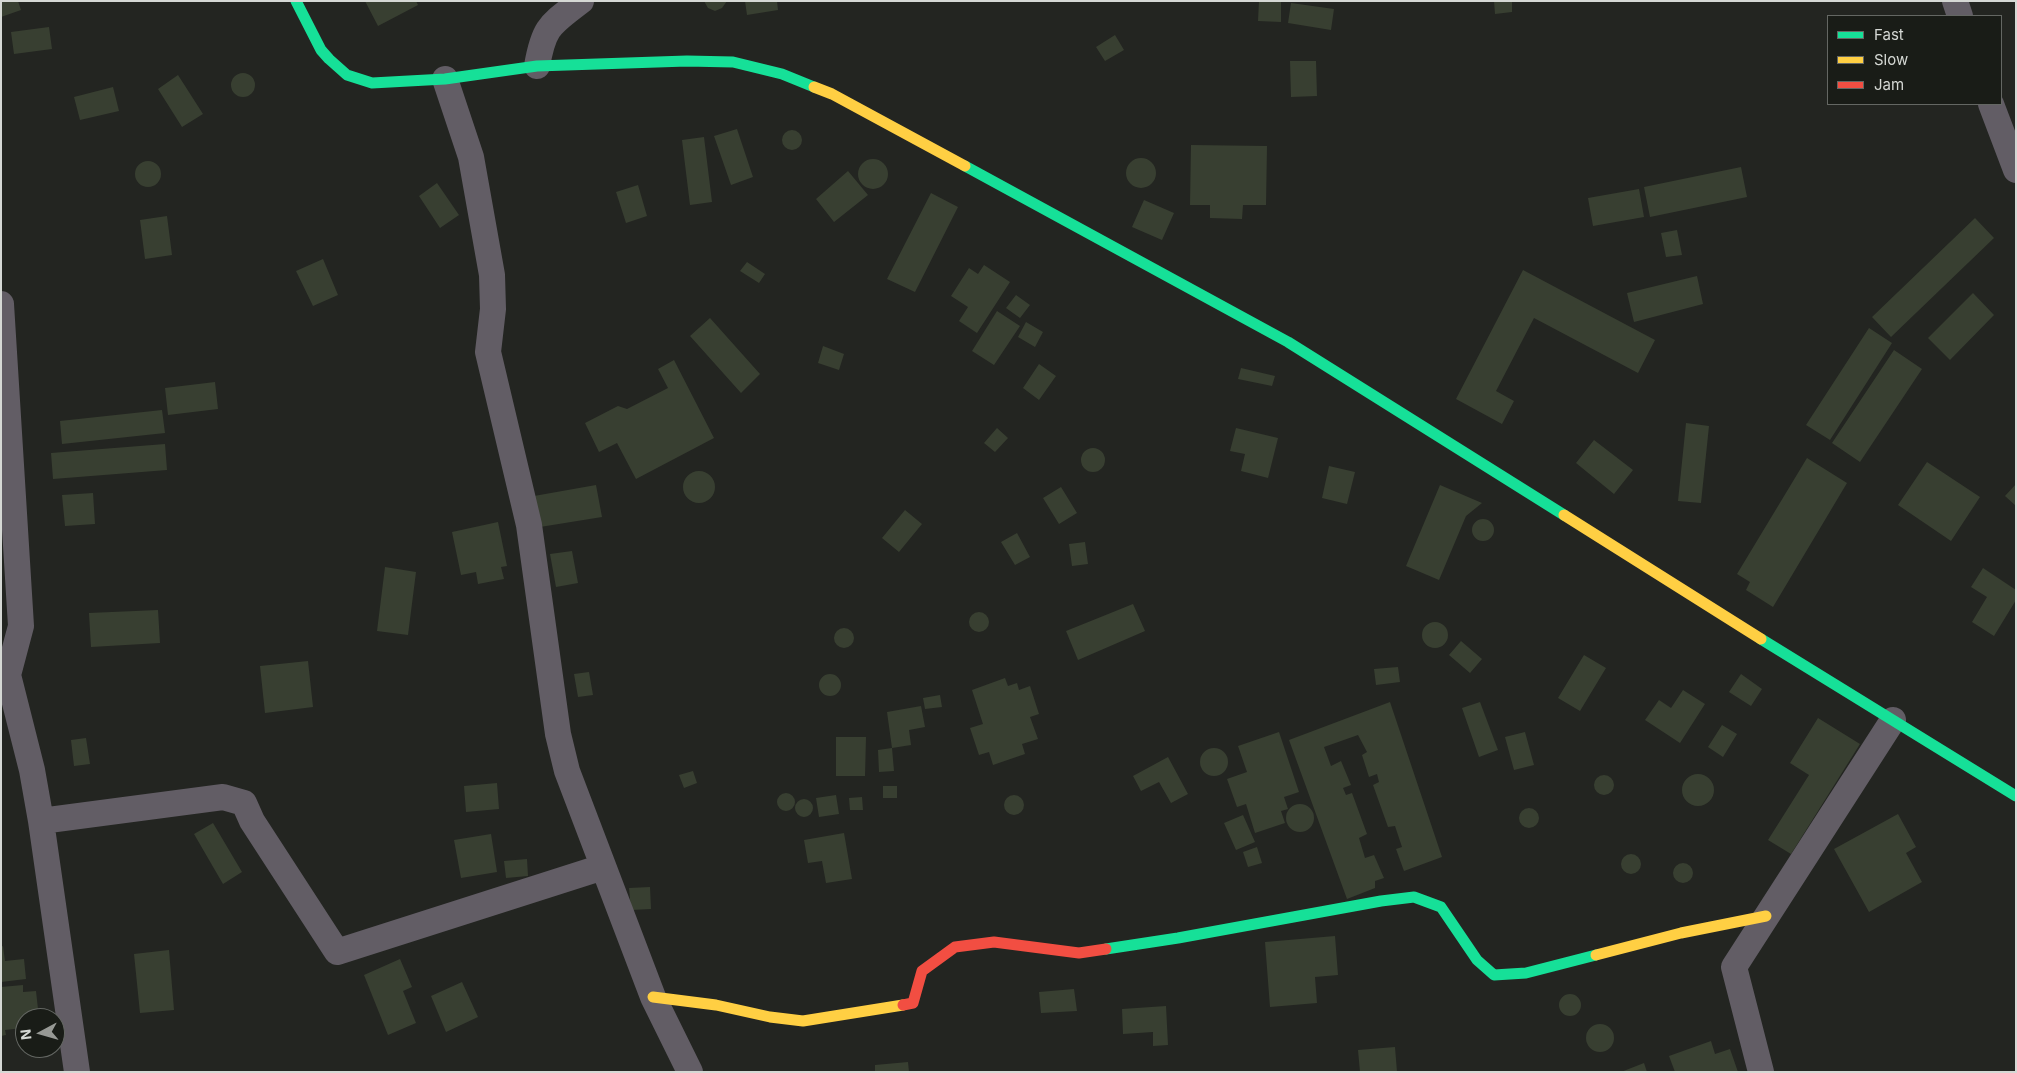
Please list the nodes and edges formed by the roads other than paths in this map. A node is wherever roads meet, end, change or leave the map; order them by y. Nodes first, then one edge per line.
1 (296, 1) edge
2 (581, 1) edge
3 (1955, 1) edge
4 (1960, 15) edge
5 (537, 66) junction
6 (445, 79) junction
7 (1991, 105) edge
8 (2014, 162) edge
9 (1, 304) edge
10 (4, 668) edge
11 (1893, 720) junction
12 (2016, 796) edge
13 (41, 821) junction
14 (603, 867) junction
15 (1766, 916) junction
16 (653, 997) junction
17 (77, 1072) edge
18 (690, 1072) edge
19 (1761, 1072) edge

1 - 6 street
2 - 5 street
3 - 4 street
5 - 6 street
5 - 11 street
6 - 14 street
7 - 8 street
9 - 10 street
10 - 13 street
11 - 12 street
11 - 15 street
13 - 14 street
13 - 17 street
14 - 16 street
15 - 16 street
15 - 19 street
16 - 18 street

